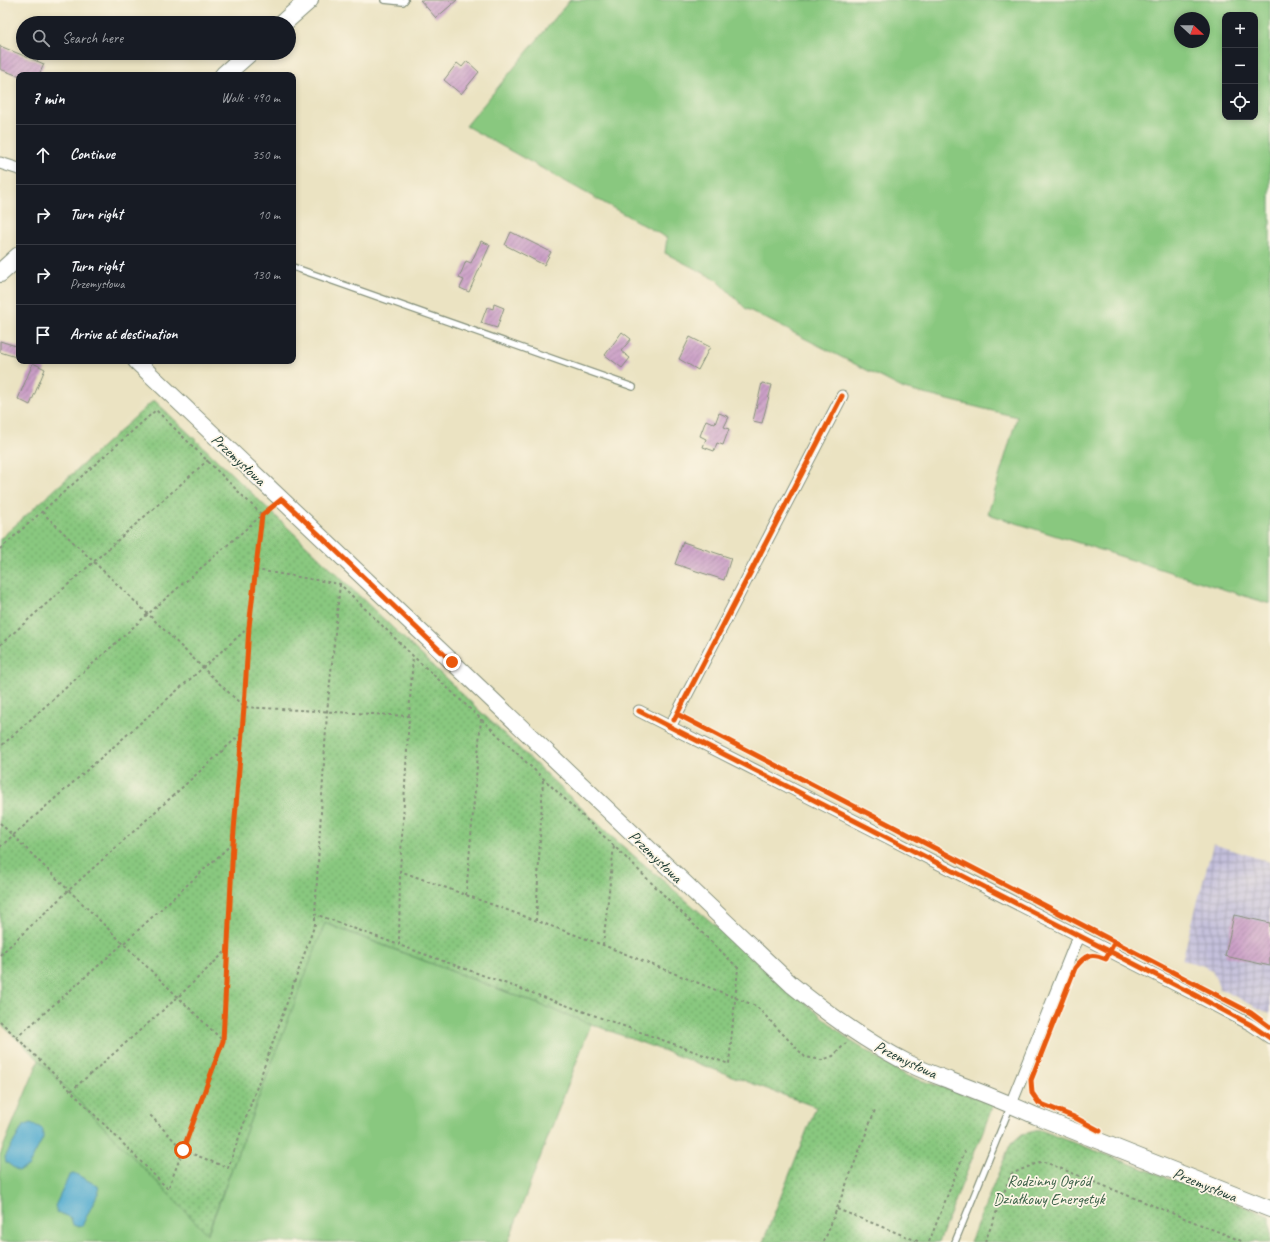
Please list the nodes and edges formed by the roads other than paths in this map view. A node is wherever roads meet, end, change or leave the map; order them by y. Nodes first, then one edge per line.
1 (309, 0) edge
2 (384, 0) edge
3 (405, 0) edge
4 (291, 16) edge
5 (241, 60) edge
6 (227, 72) edge
7 (0, 163) edge
8 (16, 169) edge
9 (16, 259) edge
10 (296, 268) edge
11 (0, 273) edge
12 (139, 364) edge
13 (633, 387) dead end
14 (842, 396) dead end
15 (639, 711) dead end
16 (670, 727) junction
17 (1080, 935) junction
18 (1270, 1038) edge
19 (1011, 1104) junction
20 (1270, 1210) edge
21 (955, 1242) edge

1 - 4 main road
2 - 3 lane
5 - 6 main road
7 - 8 street
9 - 11 main road
10 - 13 lane
12 - 19 main road, Przemysłowa
14 - 16 street
15 - 16 street
16 - 17 street
17 - 18 street
17 - 19 street
19 - 20 main road, Przemysłowa
19 - 21 lane

